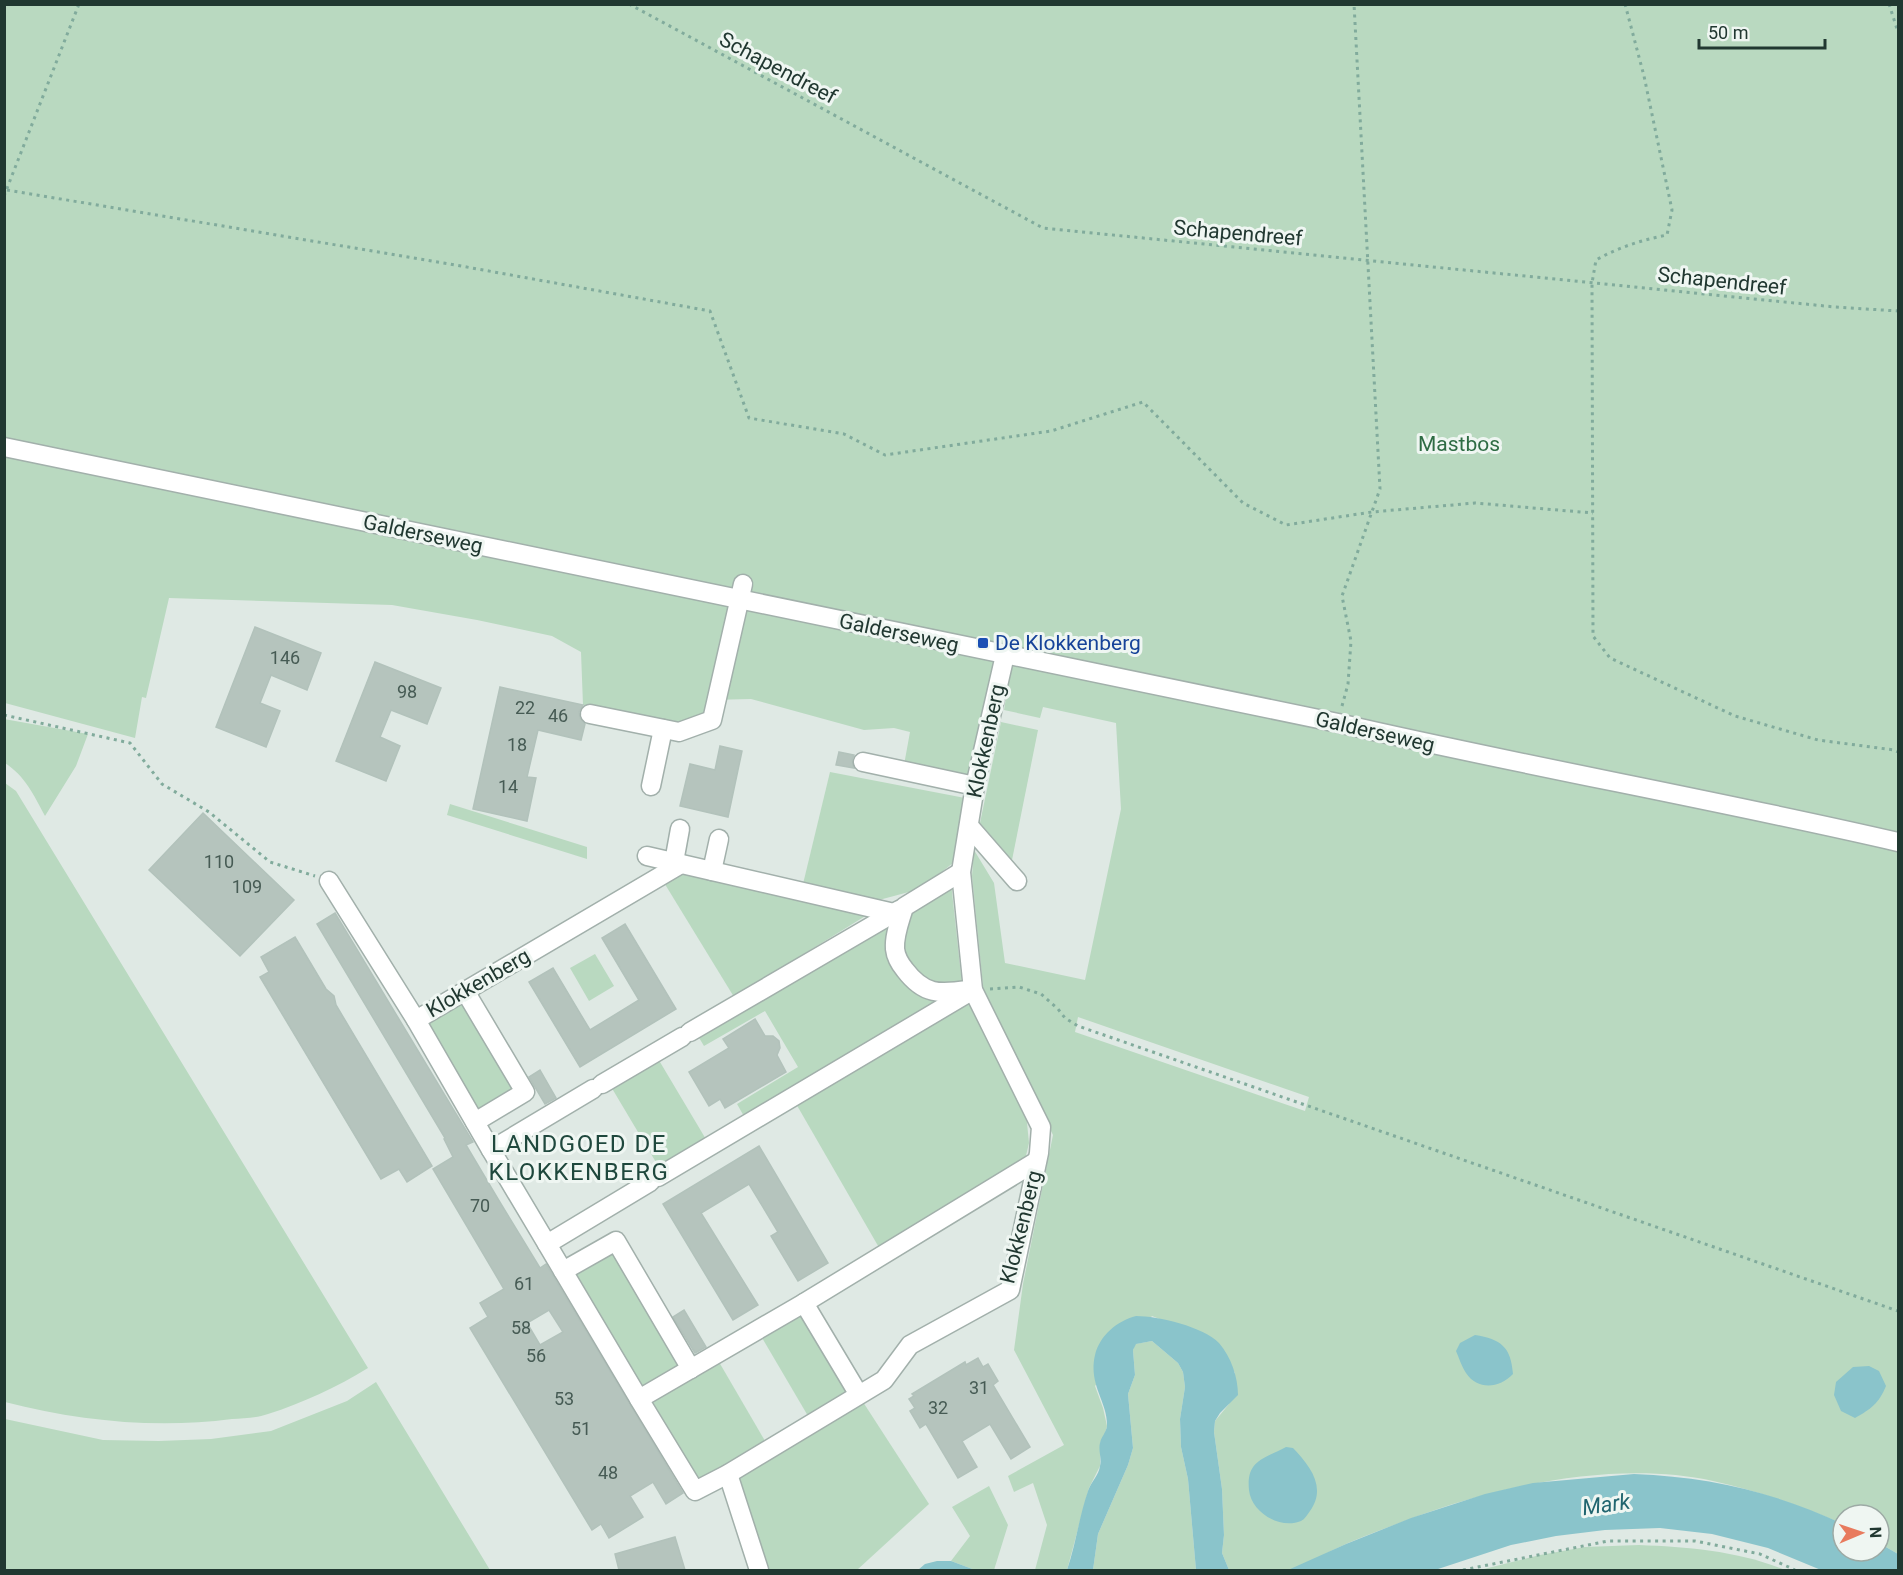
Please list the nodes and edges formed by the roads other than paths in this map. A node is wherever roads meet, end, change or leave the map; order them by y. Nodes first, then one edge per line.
1 (4, 447) edge
2 (741, 592) junction
3 (1005, 655) junction
4 (590, 714) dead end
5 (663, 729) junction
6 (863, 762) dead end
7 (651, 786) dead end
8 (975, 786) junction
9 (969, 826) junction
10 (680, 829) dead end
11 (719, 839) dead end
12 (1899, 842) edge
13 (647, 856) dead end
14 (678, 863) junction
15 (712, 871) junction
16 (961, 872) junction
17 (329, 881) road end
18 (1017, 881) dead end
19 (899, 910) junction
20 (973, 990) junction
21 (465, 991) junction
22 (416, 1020) junction
23 (475, 1122) junction
24 (490, 1150) junction
25 (1037, 1161) junction
26 (547, 1244) junction
27 (563, 1270) junction
28 (804, 1303) junction
29 (691, 1369) junction
30 (859, 1395) junction
31 (639, 1399) junction
32 (728, 1474) junction
33 (759, 1570) edge

1 - 2 street, Galderseweg
2 - 3 street, Galderseweg
2 - 5 street
3 - 8 street, Klokkenberg
3 - 12 street, Galderseweg
4 - 5 street
5 - 7 street
6 - 8 street
8 - 9 street, Klokkenberg
9 - 16 street, Klokkenberg
9 - 18 street, Klokkenberg
10 - 14 street
11 - 15 street
13 - 14 street
14 - 15 street
14 - 21 street, Klokkenberg
15 - 19 street
16 - 19 street
16 - 20 street, Klokkenberg
17 - 22 street, Klokkenberg
19 - 20 street
19 - 24 street
20 - 25 street, Klokkenberg
20 - 26 street
21 - 22 street, Klokkenberg
21 - 23 street
22 - 23 street, Klokkenberg
23 - 24 street, Klokkenberg
24 - 26 street, Klokkenberg
25 - 28 street, Klokkenberg
25 - 30 street, Klokkenberg
26 - 27 street, Klokkenberg
27 - 29 street
27 - 31 street, Klokkenberg
28 - 29 street, Klokkenberg
28 - 30 street
29 - 31 street, Klokkenberg
30 - 32 street, Klokkenberg
31 - 32 street, Klokkenberg
32 - 33 street

